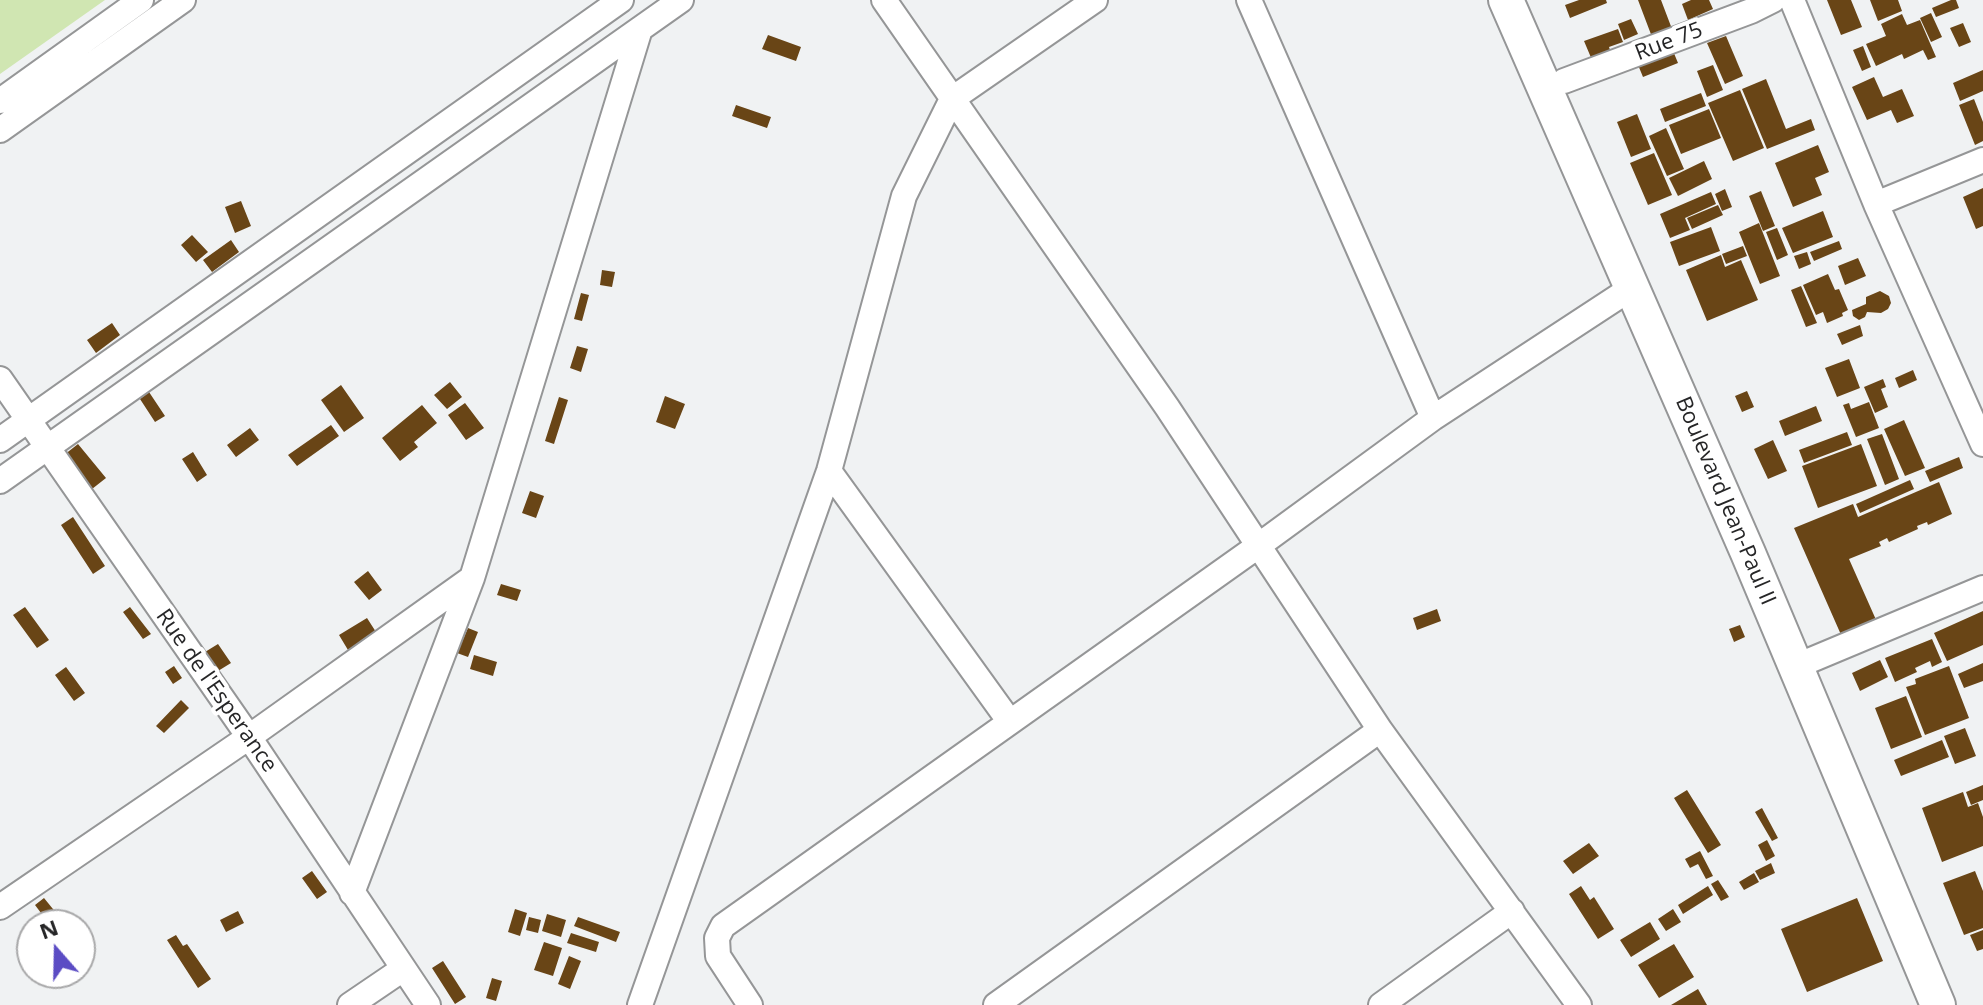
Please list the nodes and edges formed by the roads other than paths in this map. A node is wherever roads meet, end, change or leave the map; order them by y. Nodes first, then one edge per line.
1 (141, 0) edge
2 (183, 0) edge
3 (621, 0) edge
4 (681, 0) edge
5 (884, 0) edge
6 (1095, 0) edge
7 (1249, 0) edge
8 (1506, 0) edge
9 (1528, 0) edge
10 (1773, 0) edge
11 (1792, 0) edge
12 (640, 29) junction
13 (1564, 81) junction
14 (952, 99) junction
15 (0, 101) edge
16 (0, 130) edge
17 (1983, 160) edge
18 (1876, 204) junction
19 (1633, 287) junction
20 (0, 379) edge
21 (1433, 418) junction
22 (28, 420) junction
23 (0, 440) edge
24 (1983, 444) edge
25 (47, 448) junction
26 (829, 471) junction
27 (0, 481) edge
28 (1258, 546) junction
29 (472, 578) junction
30 (1983, 588) edge
31 (1811, 660) junction
32 (1010, 722) junction
33 (1380, 730) junction
34 (249, 737) junction
35 (352, 893) junction
36 (0, 907) edge
37 (1512, 911) junction
38 (403, 969) junction
39 (350, 1005) edge
40 (428, 1005) edge
41 (640, 1005) edge
42 (750, 1005) edge
43 (996, 1005) edge
44 (1381, 1005) edge
45 (1579, 1005) edge
46 (1938, 1005) edge
47 (1959, 1005) edge

1 - 15 street
2 - 16 street
3 - 22 street
4 - 12 street
5 - 14 street
6 - 14 street
7 - 21 street
8 - 19 main road, Boulevard Jean-Paul II
9 - 13 main road, Boulevard Jean-Paul II
10 - 13 street, Rue 75
11 - 18 street
12 - 25 street
12 - 29 street
13 - 31 main road, Boulevard Jean-Paul II
14 - 26 street
14 - 28 street
17 - 18 street
18 - 24 street
19 - 21 street
19 - 46 main road, Boulevard Jean-Paul II
20 - 22 street, Rue de l'Esperance
21 - 28 street
22 - 23 street
22 - 25 street, Rue de l'Esperance
25 - 27 street
25 - 34 street, Rue de l'Esperance
26 - 32 street
26 - 41 street
28 - 32 street
28 - 33 street
29 - 34 street
29 - 35 street
30 - 31 street
31 - 47 main road, Boulevard Jean-Paul II
32 - 42 street
33 - 37 street
33 - 43 street
34 - 35 street, Rue de l'Esperance
34 - 36 street
35 - 38 street, Rue de l'Esperance
37 - 44 street
37 - 45 street
38 - 39 street
38 - 40 street, Rue de l'Esperance

